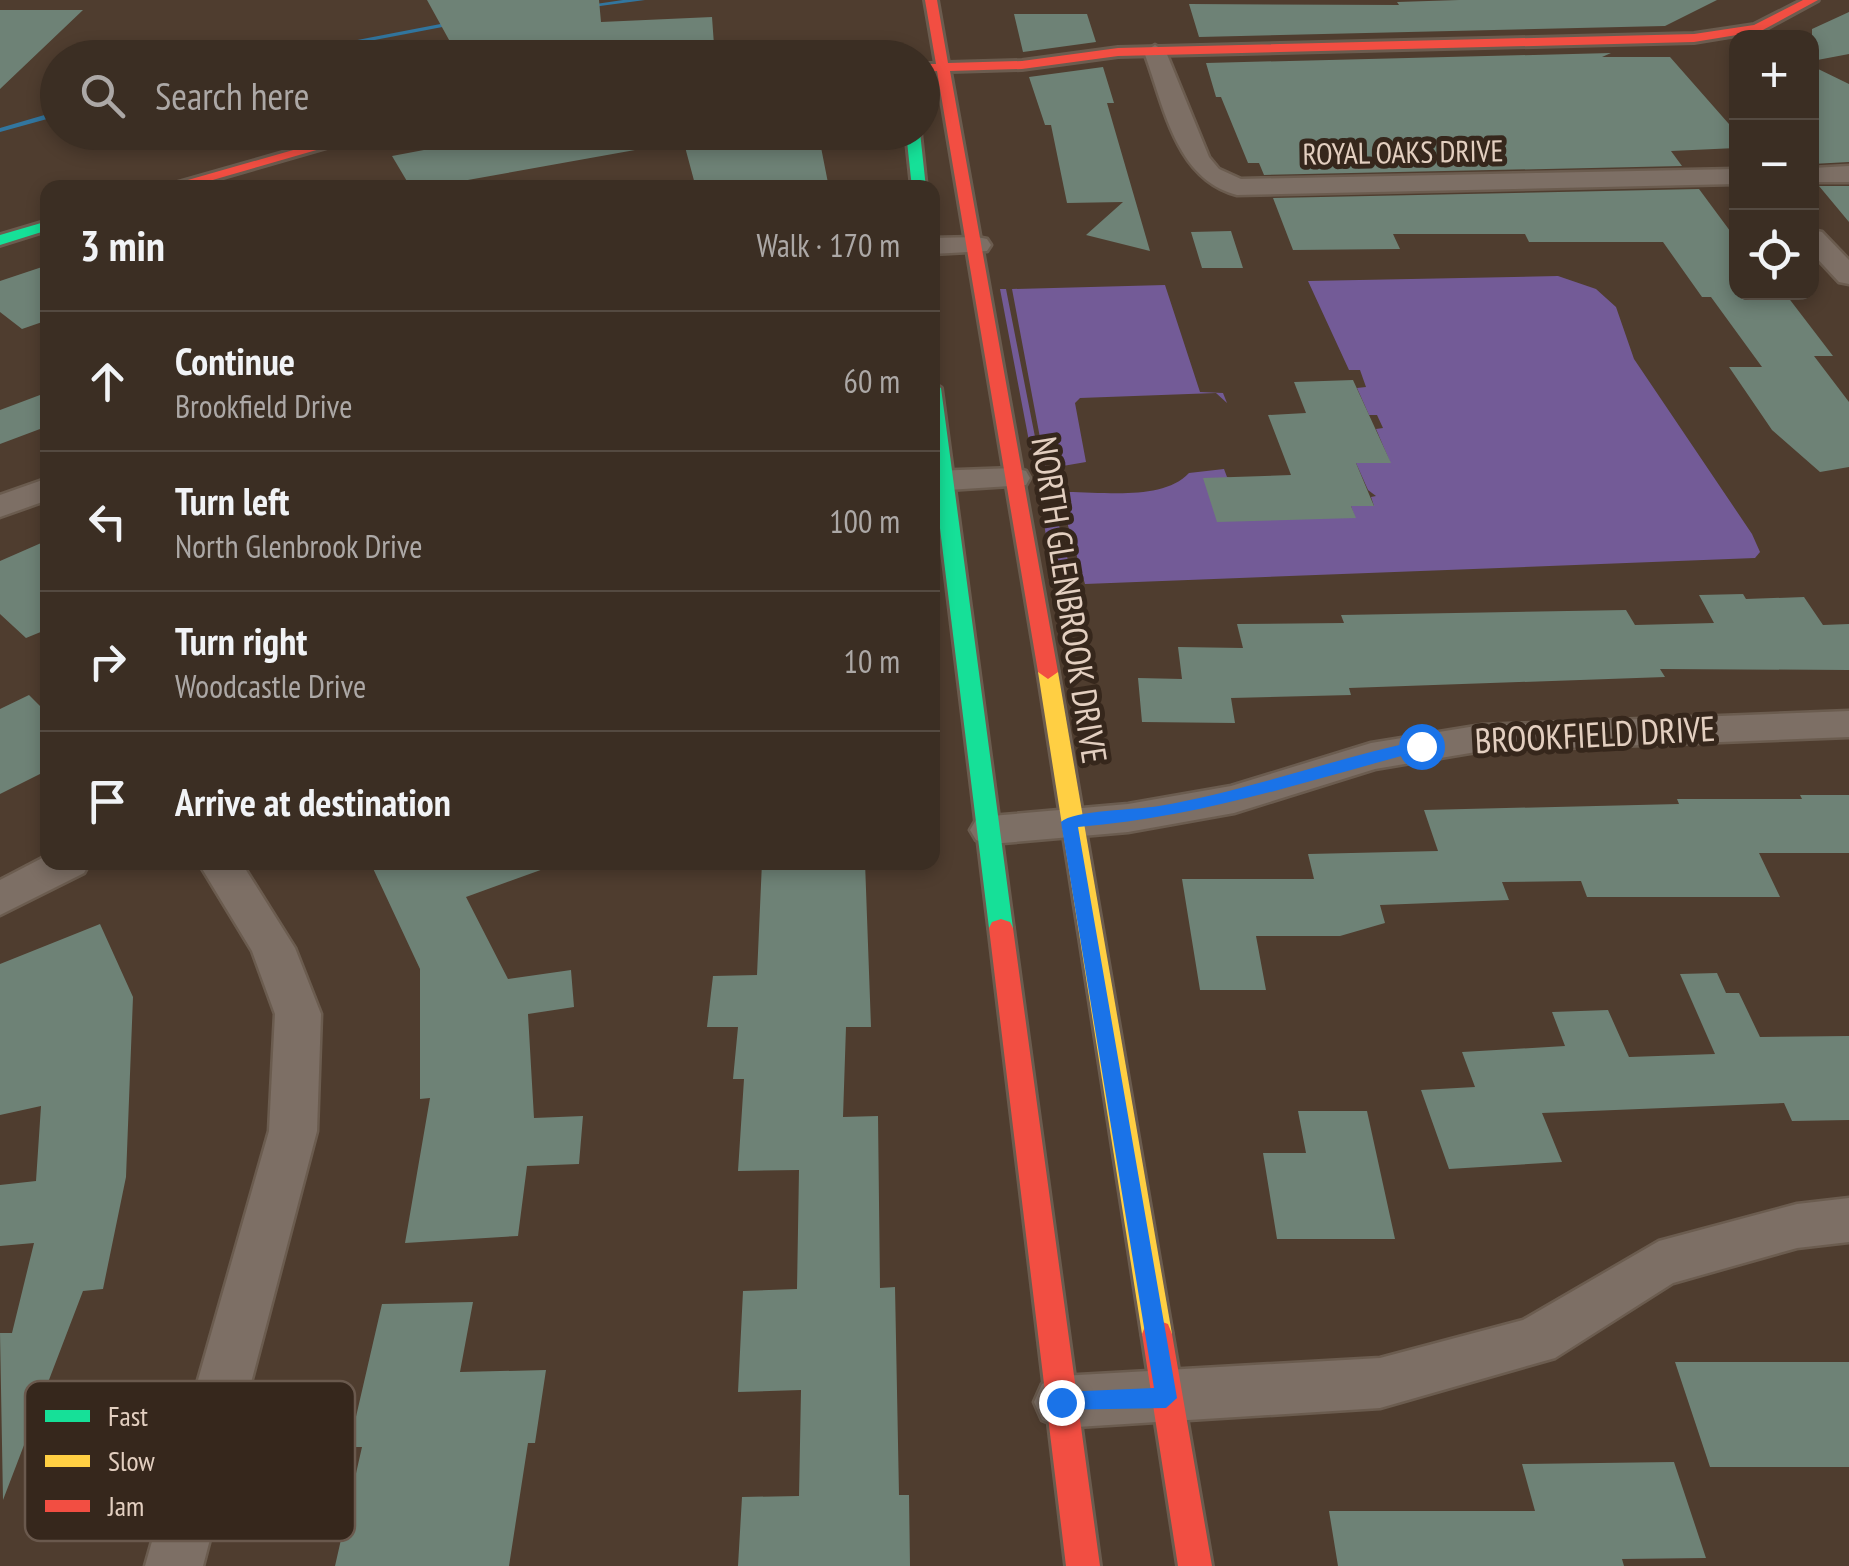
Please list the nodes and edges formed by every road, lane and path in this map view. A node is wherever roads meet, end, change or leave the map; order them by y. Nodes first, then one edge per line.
1 (931, 0) edge
2 (1812, 0) edge
3 (932, 40) edge
4 (1155, 52) junction
5 (940, 68) edge
6 (940, 96) edge
7 (307, 150) edge
8 (915, 150) edge
9 (1849, 174) edge
10 (1819, 175) edge
11 (1729, 178) edge
12 (196, 180) edge
13 (918, 180) edge
14 (40, 228) edge
15 (0, 240) edge
16 (977, 245) junction
17 (1819, 245) edge
18 (940, 246) edge
19 (1849, 276) edge
20 (1014, 478) junction
21 (940, 480) edge
22 (40, 491) edge
23 (940, 493) edge
24 (0, 507) edge
25 (1849, 724) edge
26 (1069, 822) junction
27 (990, 830) junction
28 (53, 870) edge
29 (224, 870) edge
30 (0, 899) edge
31 (1849, 1220) edge
32 (224, 1381) edge
33 (1166, 1398) junction
34 (1061, 1402) junction
35 (181, 1541) edge
36 (174, 1566) edge
37 (1083, 1566) edge
38 (1194, 1566) edge

1 - 3 main road, NORTH GLENBROOK DRIVE
2 - 4 main road
4 - 5 main road
4 - 11 street, ROYAL OAKS DRIVE
6 - 16 main road, NORTH GLENBROOK DRIVE
7 - 12 main road
8 - 13 main road
9 - 10 street
14 - 15 main road
16 - 18 street
16 - 20 main road, NORTH GLENBROOK DRIVE
17 - 19 street
20 - 21 street
20 - 26 main road, NORTH GLENBROOK DRIVE
22 - 24 street
23 - 27 main road
25 - 26 street, BROOKFIELD DRIVE
26 - 27 street, BROOKFIELD DRIVE
26 - 33 main road, NORTH GLENBROOK DRIVE
27 - 34 main road
28 - 30 street
29 - 32 street
31 - 33 street
33 - 34 street
33 - 38 main road, NORTH GLENBROOK DRIVE
34 - 37 main road
35 - 36 street

